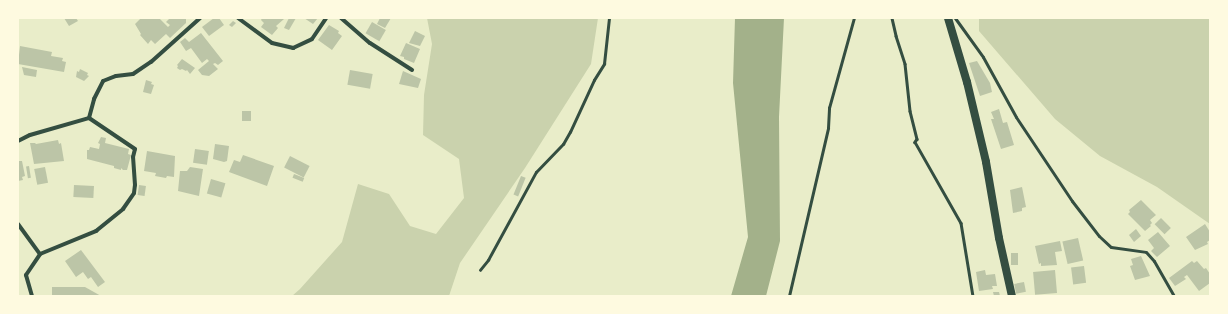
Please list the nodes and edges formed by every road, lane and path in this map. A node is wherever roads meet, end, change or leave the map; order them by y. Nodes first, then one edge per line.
1 (198, 18) edge
2 (238, 18) edge
3 (326, 18) edge
4 (341, 18) edge
5 (610, 18) edge
6 (854, 18) edge
7 (892, 18) edge
8 (948, 18) edge
9 (956, 18) edge
10 (412, 70) dead end
11 (88, 118) junction
12 (18, 141) edge
13 (18, 224) edge
14 (40, 254) junction
15 (480, 270) dead end
16 (32, 296) edge
17 (790, 296) edge
18 (973, 296) edge
19 (1012, 296) edge
20 (1174, 296) edge

1 - 11 street
2 - 3 street
4 - 10 street
5 - 15 path
6 - 17 path
7 - 18 path
8 - 19 main road
9 - 20 lane
11 - 12 street
11 - 14 street
13 - 14 street
14 - 16 street

